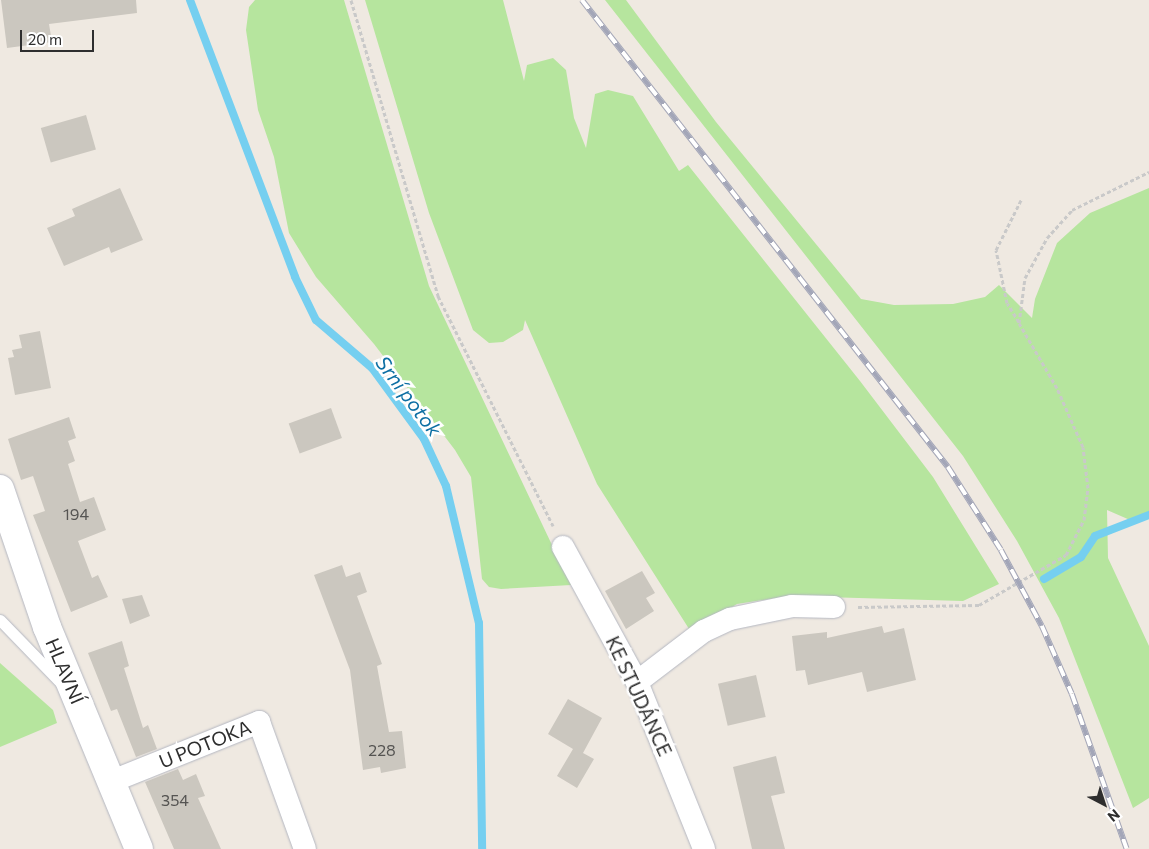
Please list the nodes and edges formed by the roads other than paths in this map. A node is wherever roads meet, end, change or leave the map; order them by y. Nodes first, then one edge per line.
1 (0, 489) edge
2 (564, 547) road end
3 (834, 607) road end
4 (0, 620) edge
5 (637, 682) junction
6 (78, 698) junction
7 (110, 782) junction
8 (139, 849) edge
9 (305, 849) edge
10 (704, 849) edge

1 - 6 street, HLAVNÍ
2 - 5 street, KE STUDÁNCE
3 - 5 street
4 - 6 lane
5 - 10 street, KE STUDÁNCE
6 - 7 street, HLAVNÍ
7 - 8 street, HLAVNÍ
7 - 9 street, U POTOKA

